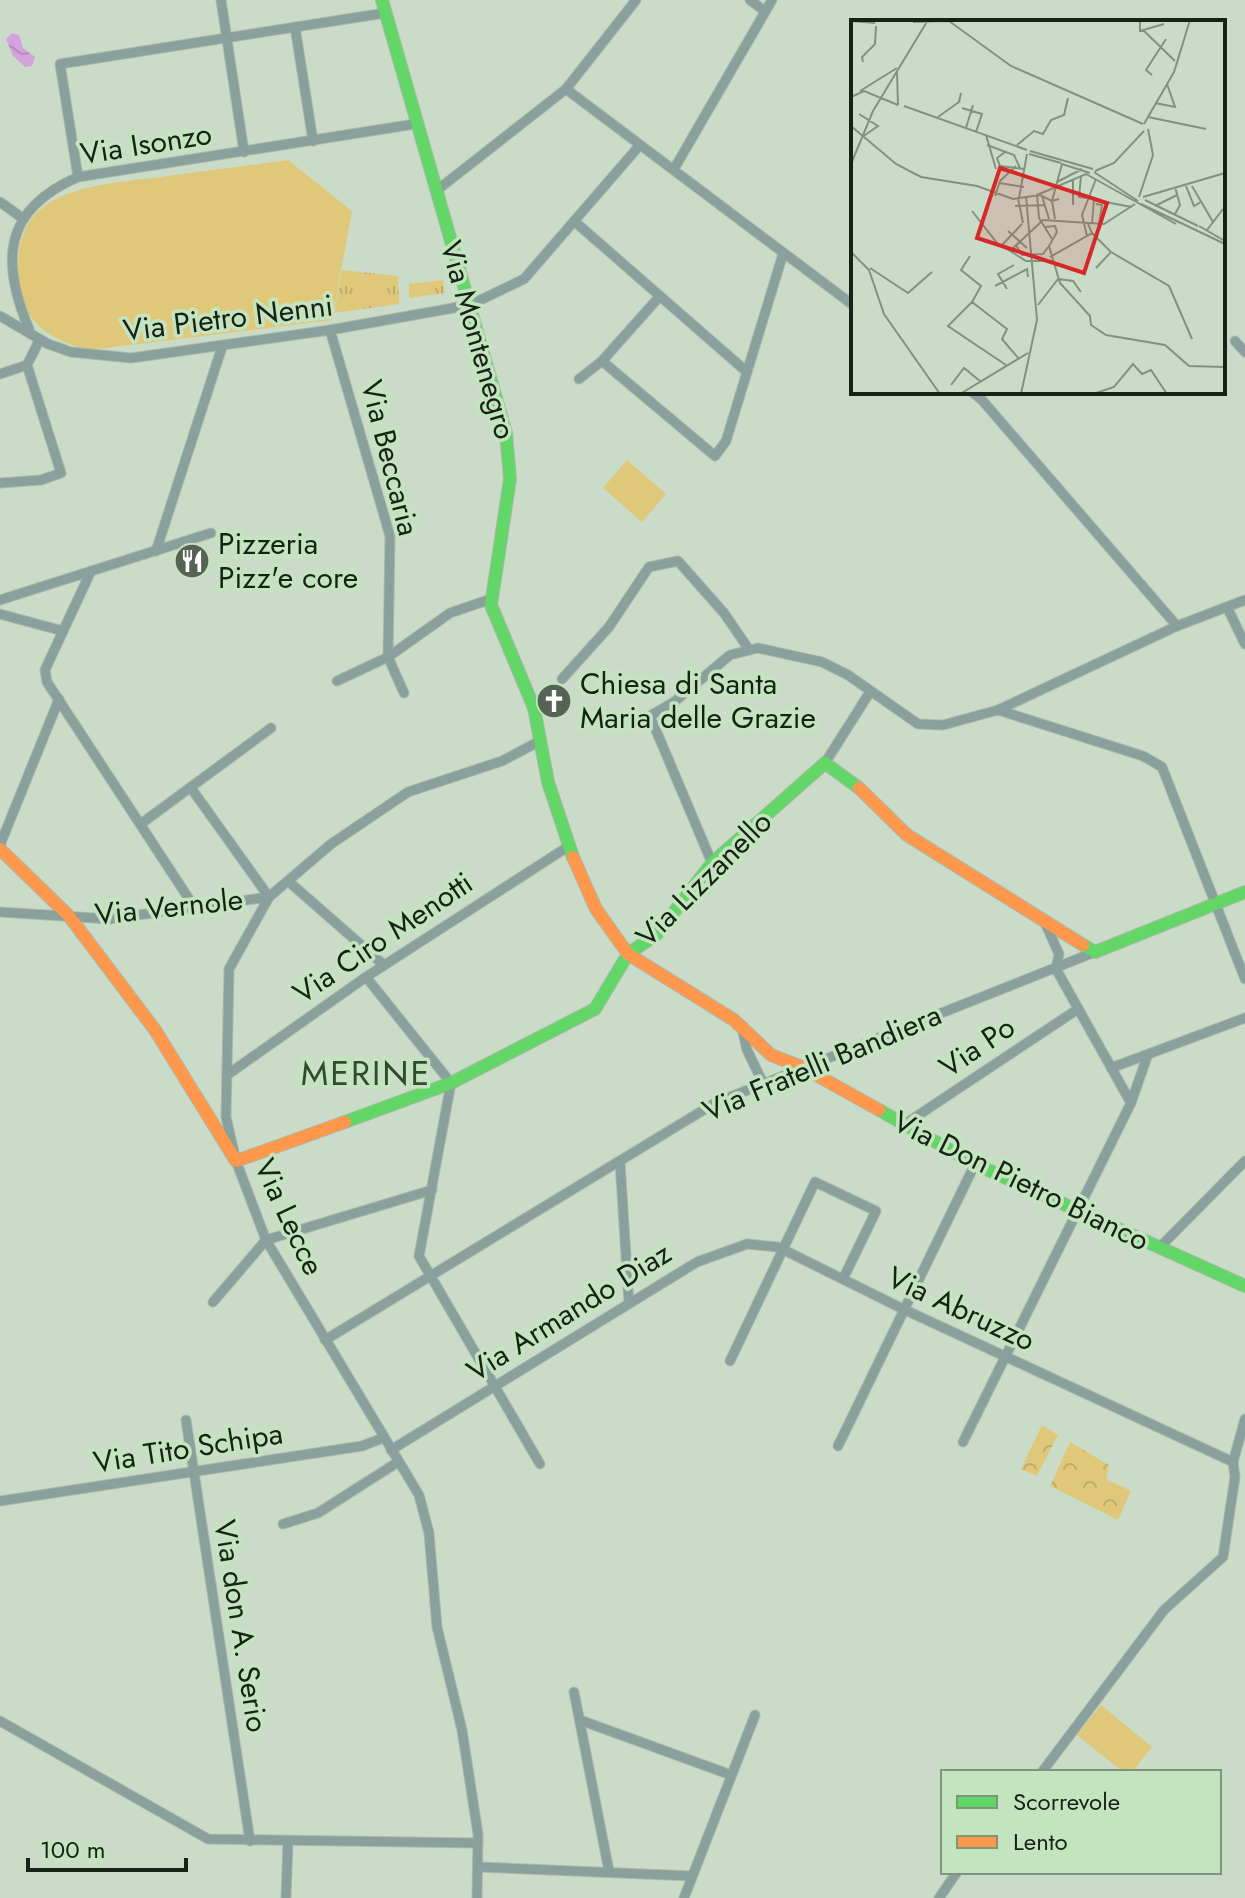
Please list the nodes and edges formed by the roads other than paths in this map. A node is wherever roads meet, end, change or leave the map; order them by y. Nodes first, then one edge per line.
1 (221, 0) edge
2 (636, 0) edge
3 (750, 0) edge
4 (772, 0) edge
5 (384, 6) edge
6 (765, 11) junction
7 (295, 27) junction
8 (227, 38) junction
9 (566, 89) junction
10 (415, 124) junction
11 (313, 141) junction
12 (640, 145) junction
13 (244, 152) junction
14 (674, 169) junction
15 (78, 177) junction
16 (436, 191) junction
17 (0, 202) edge
18 (21, 217) junction
19 (574, 221) junction
20 (783, 254) junction
21 (660, 296) junction
22 (851, 304) edge
23 (470, 305) junction
24 (0, 316) edge
25 (330, 330) junction
26 (36, 336) junction
27 (1235, 341) dead end
28 (222, 347) junction
29 (1245, 352) edge
30 (602, 361) junction
31 (27, 365) junction
32 (747, 372) junction
33 (0, 374) edge
34 (579, 379) dead end
35 (974, 394) edge
36 (0, 483) edge
37 (211, 533) dead end
38 (156, 551) junction
39 (91, 571) junction
40 (491, 599) junction
41 (0, 600) edge
42 (1245, 600) edge
43 (1227, 607) junction
44 (0, 614) edge
45 (1177, 626) junction
46 (63, 631) junction
47 (1245, 644) edge
48 (748, 648) junction
49 (388, 657) junction
50 (562, 679) dead end
51 (337, 681) dead end
52 (870, 692) junction
53 (404, 693) dead end
54 (59, 699) junction
55 (998, 710) junction
56 (271, 728) dead end
57 (538, 742) junction
58 (825, 763) junction
59 (191, 788) junction
60 (142, 823) junction
61 (569, 846) junction
62 (0, 847) edge
63 (712, 863) junction
64 (288, 881) junction
65 (1245, 892) edge
66 (269, 897) junction
67 (1217, 903) junction
68 (193, 905) junction
69 (0, 912) edge
70 (72, 919) junction
71 (1044, 922) junction
72 (1095, 952) junction
73 (628, 954) junction
74 (384, 965) junction
75 (1056, 969) junction
76 (366, 977) junction
77 (1245, 979) edge
78 (1078, 1009) junction
79 (1245, 1018) edge
80 (742, 1028) junction
81 (1147, 1057) junction
82 (802, 1067) junction
83 (1111, 1068) junction
84 (227, 1075) junction
85 (763, 1083) junction
86 (449, 1084) junction
87 (1131, 1103) junction
88 (902, 1126) junction
89 (236, 1161) junction
90 (1245, 1161) edge
91 (620, 1162) junction
92 (975, 1164) junction
93 (432, 1190) junction
94 (1079, 1210) junction
95 (266, 1240) junction
96 (1160, 1247) junction
97 (782, 1248) junction
98 (430, 1276) junction
99 (843, 1279) junction
100 (1245, 1286) edge
101 (213, 1302) dead end
102 (629, 1303) junction
103 (903, 1309) junction
104 (325, 1340) junction
105 (1007, 1357) junction
106 (730, 1361) dead end
107 (495, 1386) junction
108 (1245, 1419) edge
109 (186, 1420) dead end
110 (383, 1438) junction
111 (963, 1442) dead end
112 (838, 1446) dead end
113 (391, 1450) junction
114 (398, 1462) junction
115 (1233, 1462) junction
116 (540, 1464) dead end
117 (193, 1471) junction
118 (0, 1501) edge
119 (283, 1524) dead end
120 (574, 1692) dead end
121 (755, 1715) dead end
122 (580, 1720) junction
123 (0, 1721) edge
124 (1044, 1770) edge
125 (731, 1775) junction
126 (250, 1841) junction
127 (288, 1841) junction
128 (478, 1843) junction
129 (478, 1867) junction
130 (609, 1871) junction
131 (956, 1874) edge
132 (691, 1876) junction
133 (286, 1898) edge
134 (477, 1898) edge
135 (684, 1898) edge
136 (939, 1898) edge

1 - 8 street
2 - 9 street
3 - 6 street
4 - 6 street
5 - 7 street
5 - 10 street, Via Montenegro
6 - 14 street
7 - 8 street
7 - 11 street
8 - 13 street
8 - 15 street
9 - 12 street
9 - 16 street
10 - 11 street, Via Isonzo
10 - 16 street, Via Montenegro
11 - 13 street, Via Isonzo
12 - 14 street
12 - 19 street, Via Pietro Nenni
13 - 15 street, Via Isonzo
14 - 20 street
15 - 18 street, Via Isonzo
16 - 23 street, Via Montenegro
17 - 18 street
18 - 26 street, Via Isonzo
19 - 21 street
19 - 23 street, Via Pietro Nenni
20 - 22 street
20 - 32 street
21 - 30 street
21 - 32 street
23 - 25 street, Via Pietro Nenni
23 - 40 street, Via Montenegro
24 - 26 street, Via Pietro Nenni
25 - 28 street, Via Pietro Nenni
25 - 49 street, Via Beccaria
26 - 28 street, Via Pietro Nenni
26 - 31 street
27 - 29 street
28 - 38 street
30 - 32 street
30 - 34 street
31 - 33 street
31 - 36 street
35 - 45 street
37 - 38 street
38 - 39 street
39 - 41 street
39 - 46 street
40 - 49 street
40 - 57 street, Via Montenegro
42 - 43 street
43 - 45 street
43 - 47 street
44 - 46 street
45 - 55 street
46 - 54 street
48 - 50 street
48 - 52 street
48 - 63 street
49 - 51 street
49 - 53 street, Via Beccaria
52 - 55 street
52 - 58 street, Via Lizzanello
54 - 60 street
54 - 62 street
55 - 67 street
56 - 59 street
57 - 61 street, Via Montenegro
57 - 64 street, Via Lecce
58 - 63 street, Via Lizzanello
58 - 71 street
59 - 60 street
59 - 66 street
60 - 68 street
61 - 73 street, Via Montenegro
61 - 74 street, Via Ciro Menotti
62 - 70 street, Via Vernole
63 - 73 street, Via Lizzanello
64 - 66 street, Via Lecce
64 - 74 street
65 - 67 street, Via Fratelli Bandiera
66 - 68 street, Via Vernole
66 - 84 street, Via Lecce
67 - 72 street, Via Fratelli Bandiera
67 - 77 street
68 - 70 street, Via Vernole
69 - 70 street
70 - 89 street
71 - 72 street
71 - 75 street
72 - 75 street, Via Fratelli Bandiera
73 - 80 street, Via Don Pietro Bianco
73 - 86 street
74 - 76 street, Via Ciro Menotti
75 - 78 street
75 - 82 street, Via Fratelli Bandiera
76 - 84 street, Via Ciro Menotti
76 - 86 street
78 - 83 street
78 - 88 street, Via Po
79 - 81 street
80 - 82 street, Via Don Pietro Bianco
80 - 85 street
81 - 83 street
81 - 87 street
82 - 85 street, Via Fratelli Bandiera
82 - 88 street, Via Don Pietro Bianco
83 - 87 street
84 - 89 street, Via Lecce
85 - 91 street, Via Fratelli Bandiera
86 - 89 street
86 - 93 street
87 - 94 street
88 - 92 street, Via Don Pietro Bianco
89 - 95 street, Via Lecce
90 - 96 street
91 - 98 street, Via Fratelli Bandiera
91 - 102 street
92 - 94 street, Via Don Pietro Bianco
92 - 103 street
93 - 95 street
93 - 98 street
94 - 96 street, Via Don Pietro Bianco
94 - 105 street
95 - 101 street
95 - 104 street, Via Lecce
96 - 100 street, Via Don Pietro Bianco
97 - 99 street, Via Abruzzo
97 - 99 street
97 - 102 street, Via Armando Diaz
97 - 106 street
98 - 104 street, Via Fratelli Bandiera
98 - 107 street
99 - 103 street, Via Abruzzo
102 - 107 street, Via Armando Diaz
103 - 105 street, Via Abruzzo
103 - 112 street
104 - 110 street, Via Lecce
105 - 111 street
105 - 115 street, Via Abruzzo
107 - 113 street, Via Armando Diaz
107 - 116 street
108 - 115 street
109 - 117 street, Via don A. Serio
110 - 113 street, Via Lecce
110 - 117 street, Via Tito Schipa
113 - 114 street, Via Lecce
114 - 119 street
114 - 128 street, Via Lecce
115 - 124 street
117 - 118 street, Via Tito Schipa
117 - 126 street, Via don A. Serio
120 - 122 street
121 - 125 street
122 - 125 street
122 - 130 street
123 - 126 street
125 - 132 street
126 - 127 street
127 - 128 street
127 - 133 street
128 - 129 street, Via Lecce
129 - 130 street
129 - 134 street, Via Lecce
130 - 132 street
131 - 136 street
132 - 135 street

